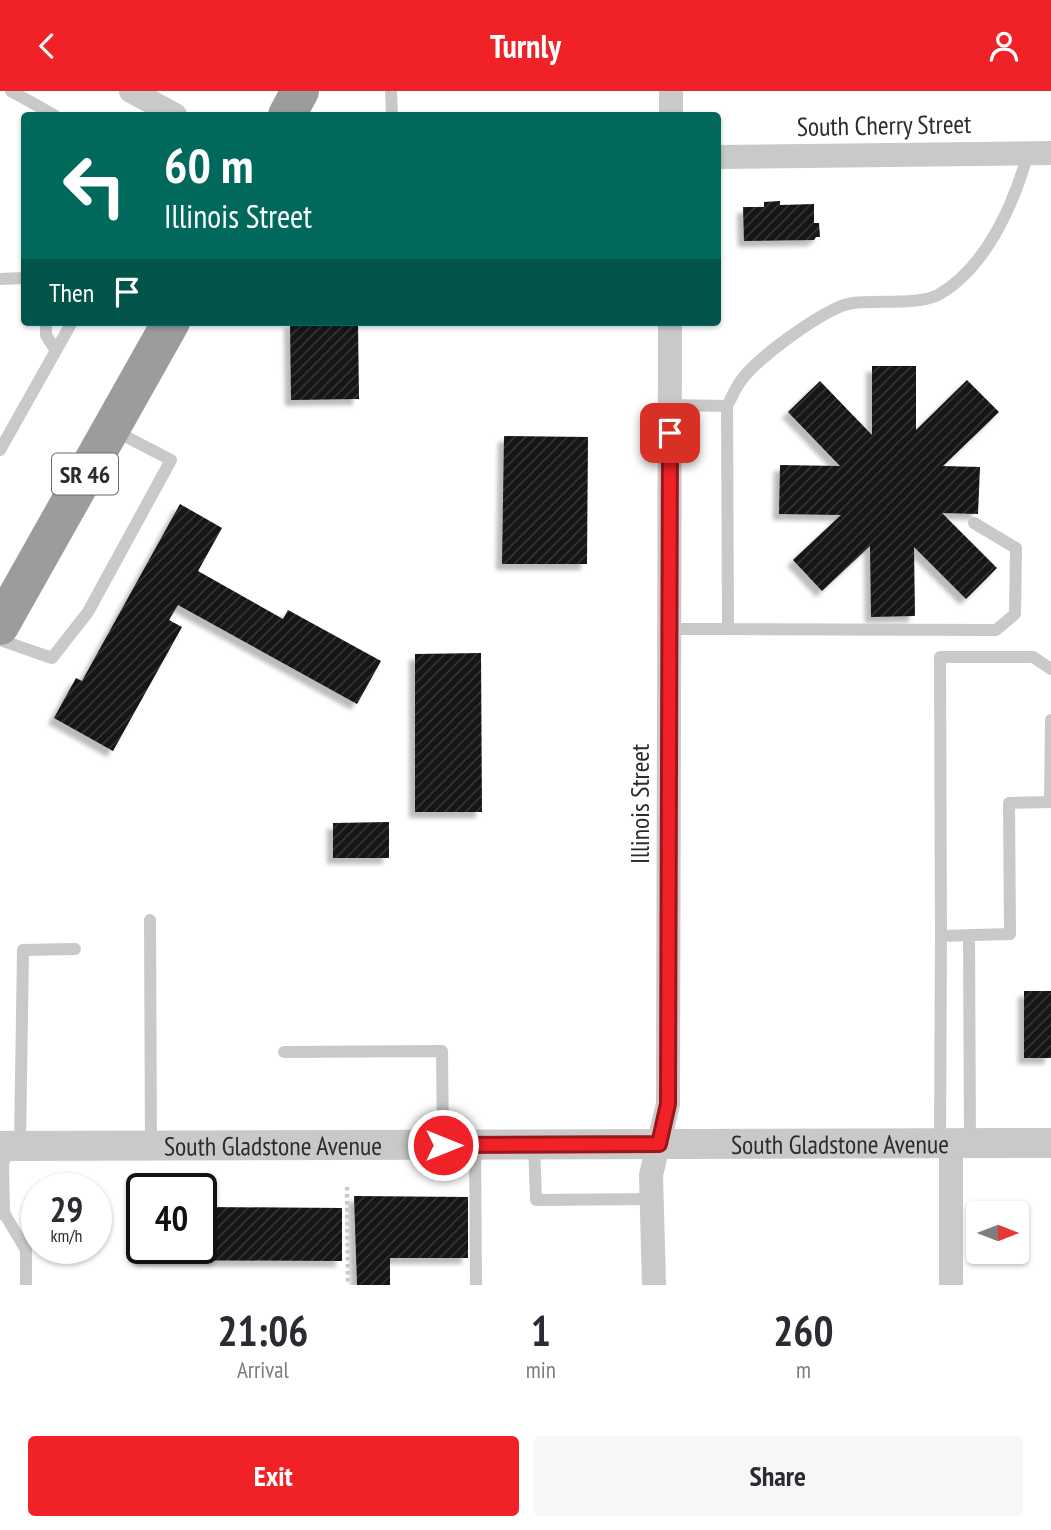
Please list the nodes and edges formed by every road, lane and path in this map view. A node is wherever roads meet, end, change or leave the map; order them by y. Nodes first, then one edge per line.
1 (11, 91) edge
2 (131, 91) edge
3 (300, 91) edge
4 (391, 91) edge
5 (671, 91) edge
6 (49, 112) edge
7 (170, 112) edge
8 (289, 112) edge
9 (392, 112) edge
10 (671, 112) edge
11 (1040, 153) edge
12 (721, 157) edge
13 (21, 278) edge
14 (0, 279) edge
15 (46, 326) edge
16 (70, 326) edge
17 (169, 326) edge
18 (670, 326) edge
19 (56, 351) junction
20 (670, 405) junction
21 (727, 406) junction
22 (111, 429) junction
23 (0, 450) edge
24 (974, 523) dead end
25 (0, 626) edge
26 (670, 629) junction
27 (728, 629) junction
28 (0, 640) edge
29 (1051, 669) edge
30 (1051, 720) edge
31 (1051, 802) edge
32 (150, 920) dead end
33 (969, 935) junction
34 (941, 936) junction
35 (75, 949) dead end
36 (284, 1052) dead end
37 (1051, 1143) edge
38 (659, 1144) junction
39 (954, 1144) junction
40 (151, 1145) junction
41 (443, 1145) junction
42 (475, 1145) junction
43 (534, 1145) junction
44 (9, 1146) edge
45 (347, 1187) dead end
46 (652, 1199) junction
47 (2, 1213) edge
48 (26, 1285) edge
49 (348, 1285) edge
50 (476, 1285) edge
51 (654, 1285) edge
52 (951, 1285) edge

1 - 6 lane
2 - 7 street
3 - 8 highway
4 - 9 lane
5 - 10 street
11 - 12 street, South Cherry Street
11 - 21 lane
13 - 14 lane
15 - 19 lane
16 - 19 lane
17 - 22 highway, SR 46
18 - 20 street, Illinois Street
19 - 23 lane
20 - 21 lane
20 - 26 street, Illinois Street
21 - 27 lane
22 - 25 highway, SR 46
22 - 28 lane
24 - 27 lane
26 - 27 lane
26 - 38 street, Illinois Street
29 - 34 lane
30 - 31 lane
31 - 33 lane
32 - 40 lane
33 - 34 lane
33 - 39 lane
34 - 39 lane
35 - 44 lane
36 - 41 lane
37 - 39 street, South Gladstone Avenue
38 - 39 street, South Gladstone Avenue
38 - 43 street, South Gladstone Avenue
38 - 46 street, Illinois Street
39 - 52 street
40 - 41 street, South Gladstone Avenue
40 - 44 street, South Gladstone Avenue
41 - 42 street, South Gladstone Avenue
42 - 43 street, South Gladstone Avenue
42 - 50 lane
43 - 46 lane
44 - 47 lane
45 - 49 path
46 - 51 street, Illinois Street
47 - 48 lane

